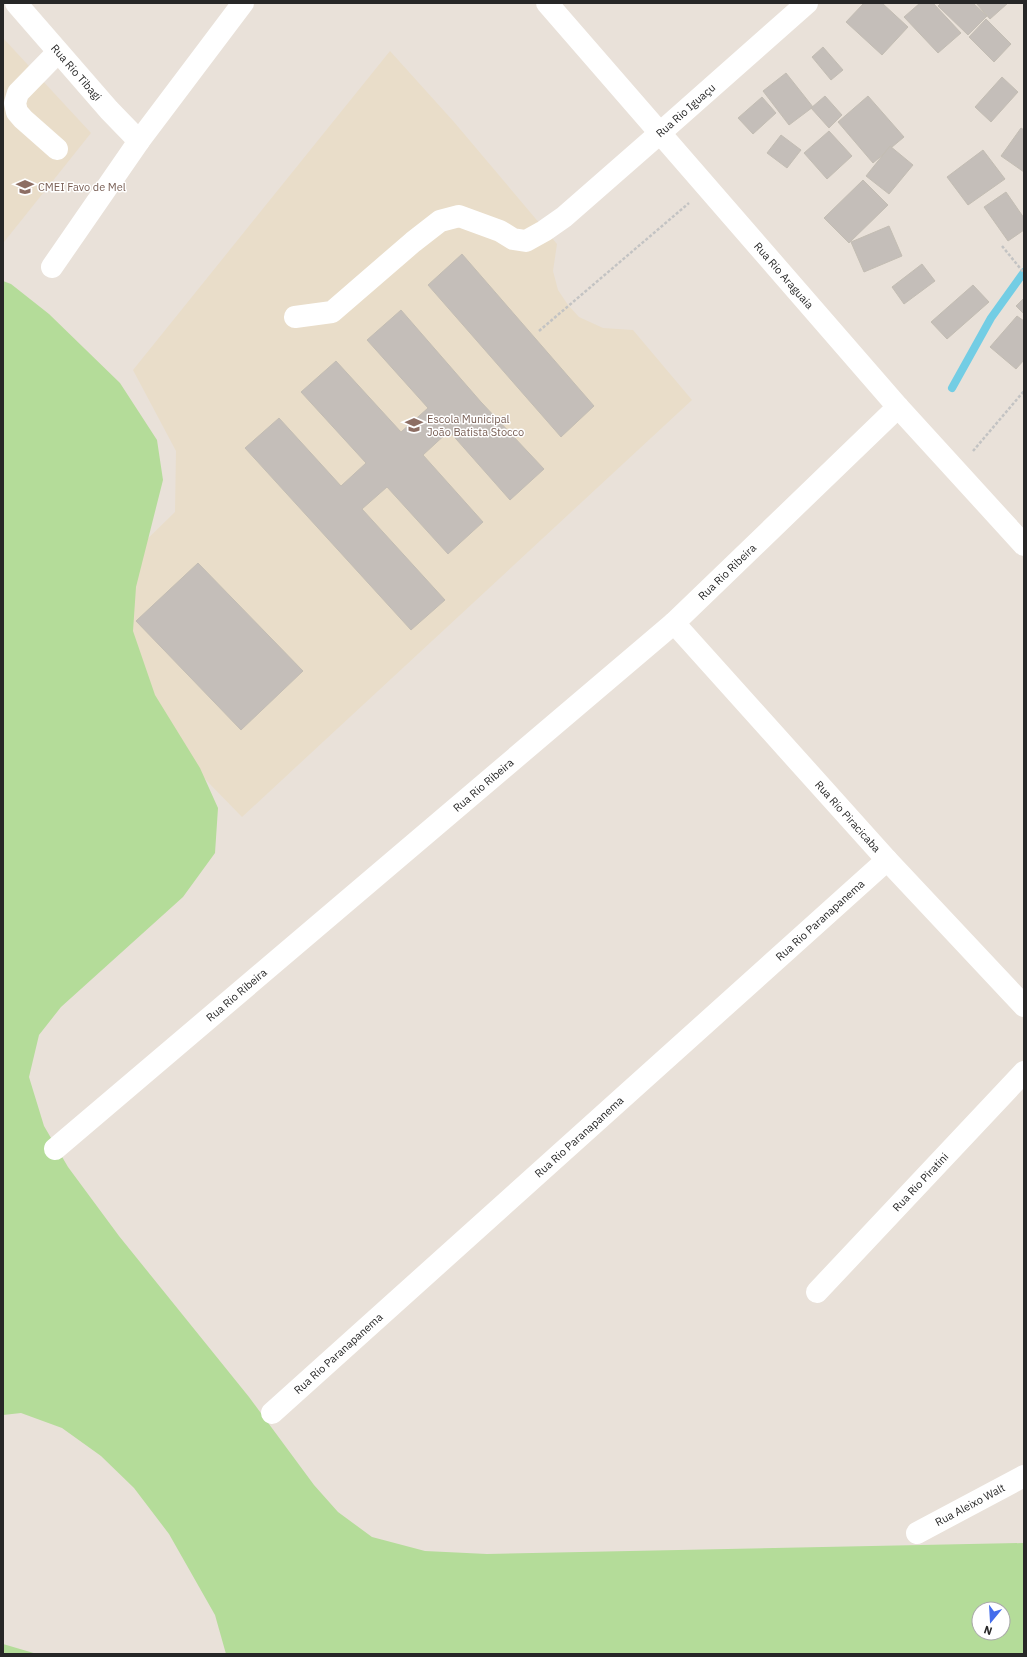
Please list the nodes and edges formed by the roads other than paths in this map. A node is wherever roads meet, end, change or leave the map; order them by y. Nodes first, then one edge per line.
1 (16, 3) edge
2 (243, 3) edge
3 (547, 3) edge
4 (807, 3) edge
5 (58, 52) junction
6 (660, 133) junction
7 (139, 141) junction
8 (58, 149) dead end
9 (52, 267) dead end
10 (296, 317) dead end
11 (898, 407) junction
12 (1024, 545) edge
13 (674, 623) junction
14 (887, 860) junction
15 (1024, 1006) edge
16 (1024, 1072) edge
17 (55, 1149) dead end
18 (817, 1292) dead end
19 (272, 1413) dead end
20 (1024, 1476) edge
21 (917, 1533) dead end

1 - 5 street, Rua Rio Tibagi
2 - 7 street
3 - 6 street, Rua Rio Araguaia
4 - 6 street, Rua Rio Iguaçu
5 - 7 street, Rua Rio Tibagi
5 - 8 street
6 - 10 street, Rua Rio Iguaçu
6 - 11 street, Rua Rio Araguaia
7 - 9 street
11 - 12 street, Rua Rio Araguaia
11 - 13 street, Rua Rio Ribeira
13 - 14 street, Rua Rio Piracicaba
13 - 17 street, Rua Rio Ribeira
14 - 15 street, Rua Rio Piracicaba
14 - 19 street, Rua Rio Paranapanema
16 - 18 street, Rua Rio Piratini
20 - 21 street, Rua Aleixo Walt

